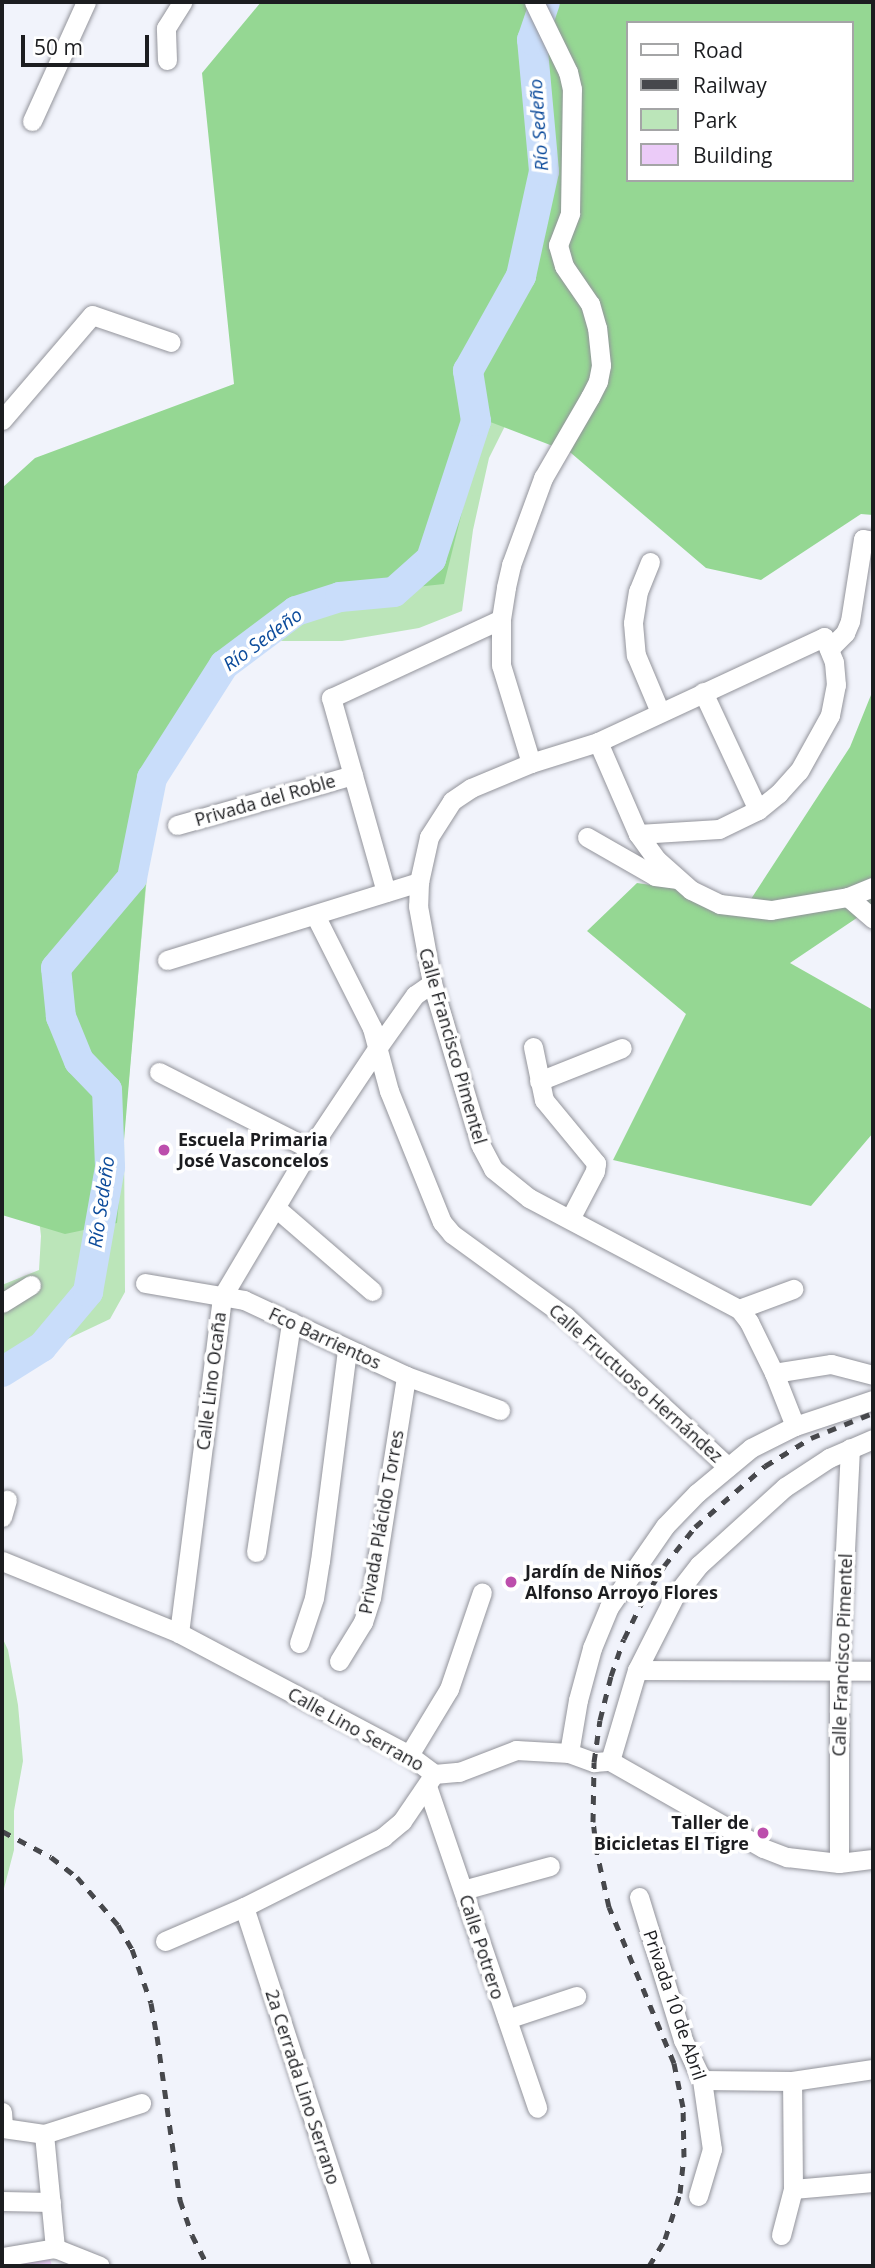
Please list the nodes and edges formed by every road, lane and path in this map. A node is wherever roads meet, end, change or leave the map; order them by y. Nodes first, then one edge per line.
1 (86, 2) edge
2 (182, 2) edge
3 (534, 2) edge
4 (167, 60) dead end
5 (32, 121) dead end
6 (171, 342) dead end
7 (2, 420) edge
8 (873, 541) edge
9 (650, 562) dead end
10 (501, 619) junction
11 (829, 649) junction
12 (703, 692) junction
13 (660, 712) junction
14 (598, 742) junction
15 (531, 763) junction
16 (353, 775) junction
17 (758, 810) junction
18 (177, 825) dead end
19 (638, 834) junction
20 (587, 837) dead end
21 (676, 879) junction
22 (419, 882) junction
23 (873, 887) edge
24 (386, 892) junction
25 (848, 897) junction
26 (315, 915) junction
27 (873, 919) edge
28 (166, 960) dead end
29 (432, 983) junction
30 (378, 1047) junction
31 (533, 1047) dead end
32 (622, 1048) dead end
33 (159, 1072) dead end
34 (539, 1081) junction
35 (310, 1149) junction
36 (276, 1208) junction
37 (570, 1219) junction
38 (145, 1283) dead end
39 (31, 1285) dead end
40 (793, 1289) dead end
41 (372, 1291) dead end
42 (222, 1297) junction
43 (2, 1303) edge
44 (739, 1309) junction
45 (290, 1322) junction
46 (347, 1349) junction
47 (774, 1373) junction
48 (873, 1375) edge
49 (406, 1376) junction
50 (873, 1400) edge
51 (500, 1410) dead end
52 (795, 1426) junction
53 (873, 1439) edge
54 (850, 1448) junction
55 (727, 1467) junction
56 (256, 1552) dead end
57 (2, 1561) edge
58 (482, 1592) dead end
59 (179, 1633) junction
60 (299, 1643) dead end
61 (339, 1661) dead end
62 (637, 1670) junction
63 (873, 1671) edge
64 (839, 1673) junction
65 (569, 1753) junction
66 (409, 1755) junction
67 (610, 1761) junction
68 (430, 1780) junction
69 (873, 1859) edge
70 (839, 1863) junction
71 (550, 1866) dead end
72 (463, 1890) junction
73 (639, 1897) dead end
74 (244, 1907) junction
75 (165, 1941) dead end
76 (576, 1996) dead end
77 (506, 2019) junction
78 (873, 2069) edge
79 (702, 2080) junction
80 (792, 2081) junction
81 (141, 2104) dead end
82 (537, 2108) dead end
83 (2, 2112) edge
84 (44, 2134) junction
85 (873, 2182) edge
86 (793, 2189) junction
87 (698, 2196) dead end
88 (2, 2201) edge
89 (51, 2202) junction
90 (781, 2235) dead end
91 (55, 2248) junction
92 (2, 2257) edge
93 (100, 2266) edge
94 (361, 2266) edge

1 - 5 street
2 - 4 street
3 - 10 street
6 - 7 street
8 - 11 street
9 - 13 street
10 - 15 street
10 - 16 street
11 - 12 street, Calle Francisco Pimentel
11 - 17 street
12 - 13 street, Calle Francisco Pimentel
12 - 17 street
13 - 14 street, Calle Francisco Pimentel
14 - 15 street, Calle Francisco Pimentel
14 - 19 street
15 - 22 street, Calle Francisco Pimentel
16 - 18 street, Privada del Roble
16 - 24 street
17 - 19 street
19 - 21 street
20 - 21 street
21 - 25 street
22 - 24 street
22 - 29 street, Calle Francisco Pimentel
23 - 25 street
24 - 26 street
25 - 27 street
26 - 28 street
26 - 30 street, Calle Fructuoso Hernández
29 - 30 street, Calle Lino Ocaña
29 - 37 street, Calle Francisco Pimentel
30 - 35 street, Calle Lino Ocaña
30 - 55 street, Calle Fructuoso Hernández
31 - 34 street
32 - 34 street
33 - 35 street
34 - 37 street
35 - 36 street, Calle Lino Ocaña
36 - 41 street
36 - 42 street, Calle Lino Ocaña
37 - 44 street, Calle Francisco Pimentel
38 - 42 street, Fco Barrientos
39 - 43 street
40 - 44 street
42 - 45 street, Fco Barrientos
42 - 59 street, Calle Lino Ocaña
44 - 47 street
45 - 46 street, Fco Barrientos
45 - 56 street
46 - 49 street, Fco Barrientos
46 - 60 street
47 - 48 street
47 - 52 street
49 - 51 street, Fco Barrientos
49 - 61 street, Privada Plácido Torres
50 - 52 street
52 - 55 street
53 - 54 street
54 - 62 street
54 - 64 street, Calle Francisco Pimentel
55 - 65 street
57 - 59 street, Calle Lino Serrano
58 - 66 street
59 - 66 street, Calle Lino Serrano
62 - 64 street
62 - 67 street
63 - 64 street
64 - 70 street, Calle Francisco Pimentel
65 - 67 street, Calle Lino Serrano
65 - 68 street, Calle Lino Serrano
66 - 68 street, Calle Lino Serrano
67 - 70 street, Calle Lino Serrano
68 - 72 street, Calle Potrero
68 - 74 street
69 - 70 street, Calle Lino Serrano
71 - 72 street
72 - 77 street, Calle Potrero
73 - 79 street, Privada 10 de Abril
74 - 75 street
74 - 94 street, 2a Cerrada Lino Serrano
76 - 77 street
77 - 82 street, Calle Potrero
78 - 80 street
79 - 80 street
79 - 87 street, Privada 10 de Abril
80 - 86 street
81 - 84 street
83 - 84 street
84 - 89 street
85 - 86 street
86 - 90 street
88 - 89 street
89 - 91 street
91 - 92 street
91 - 93 street

